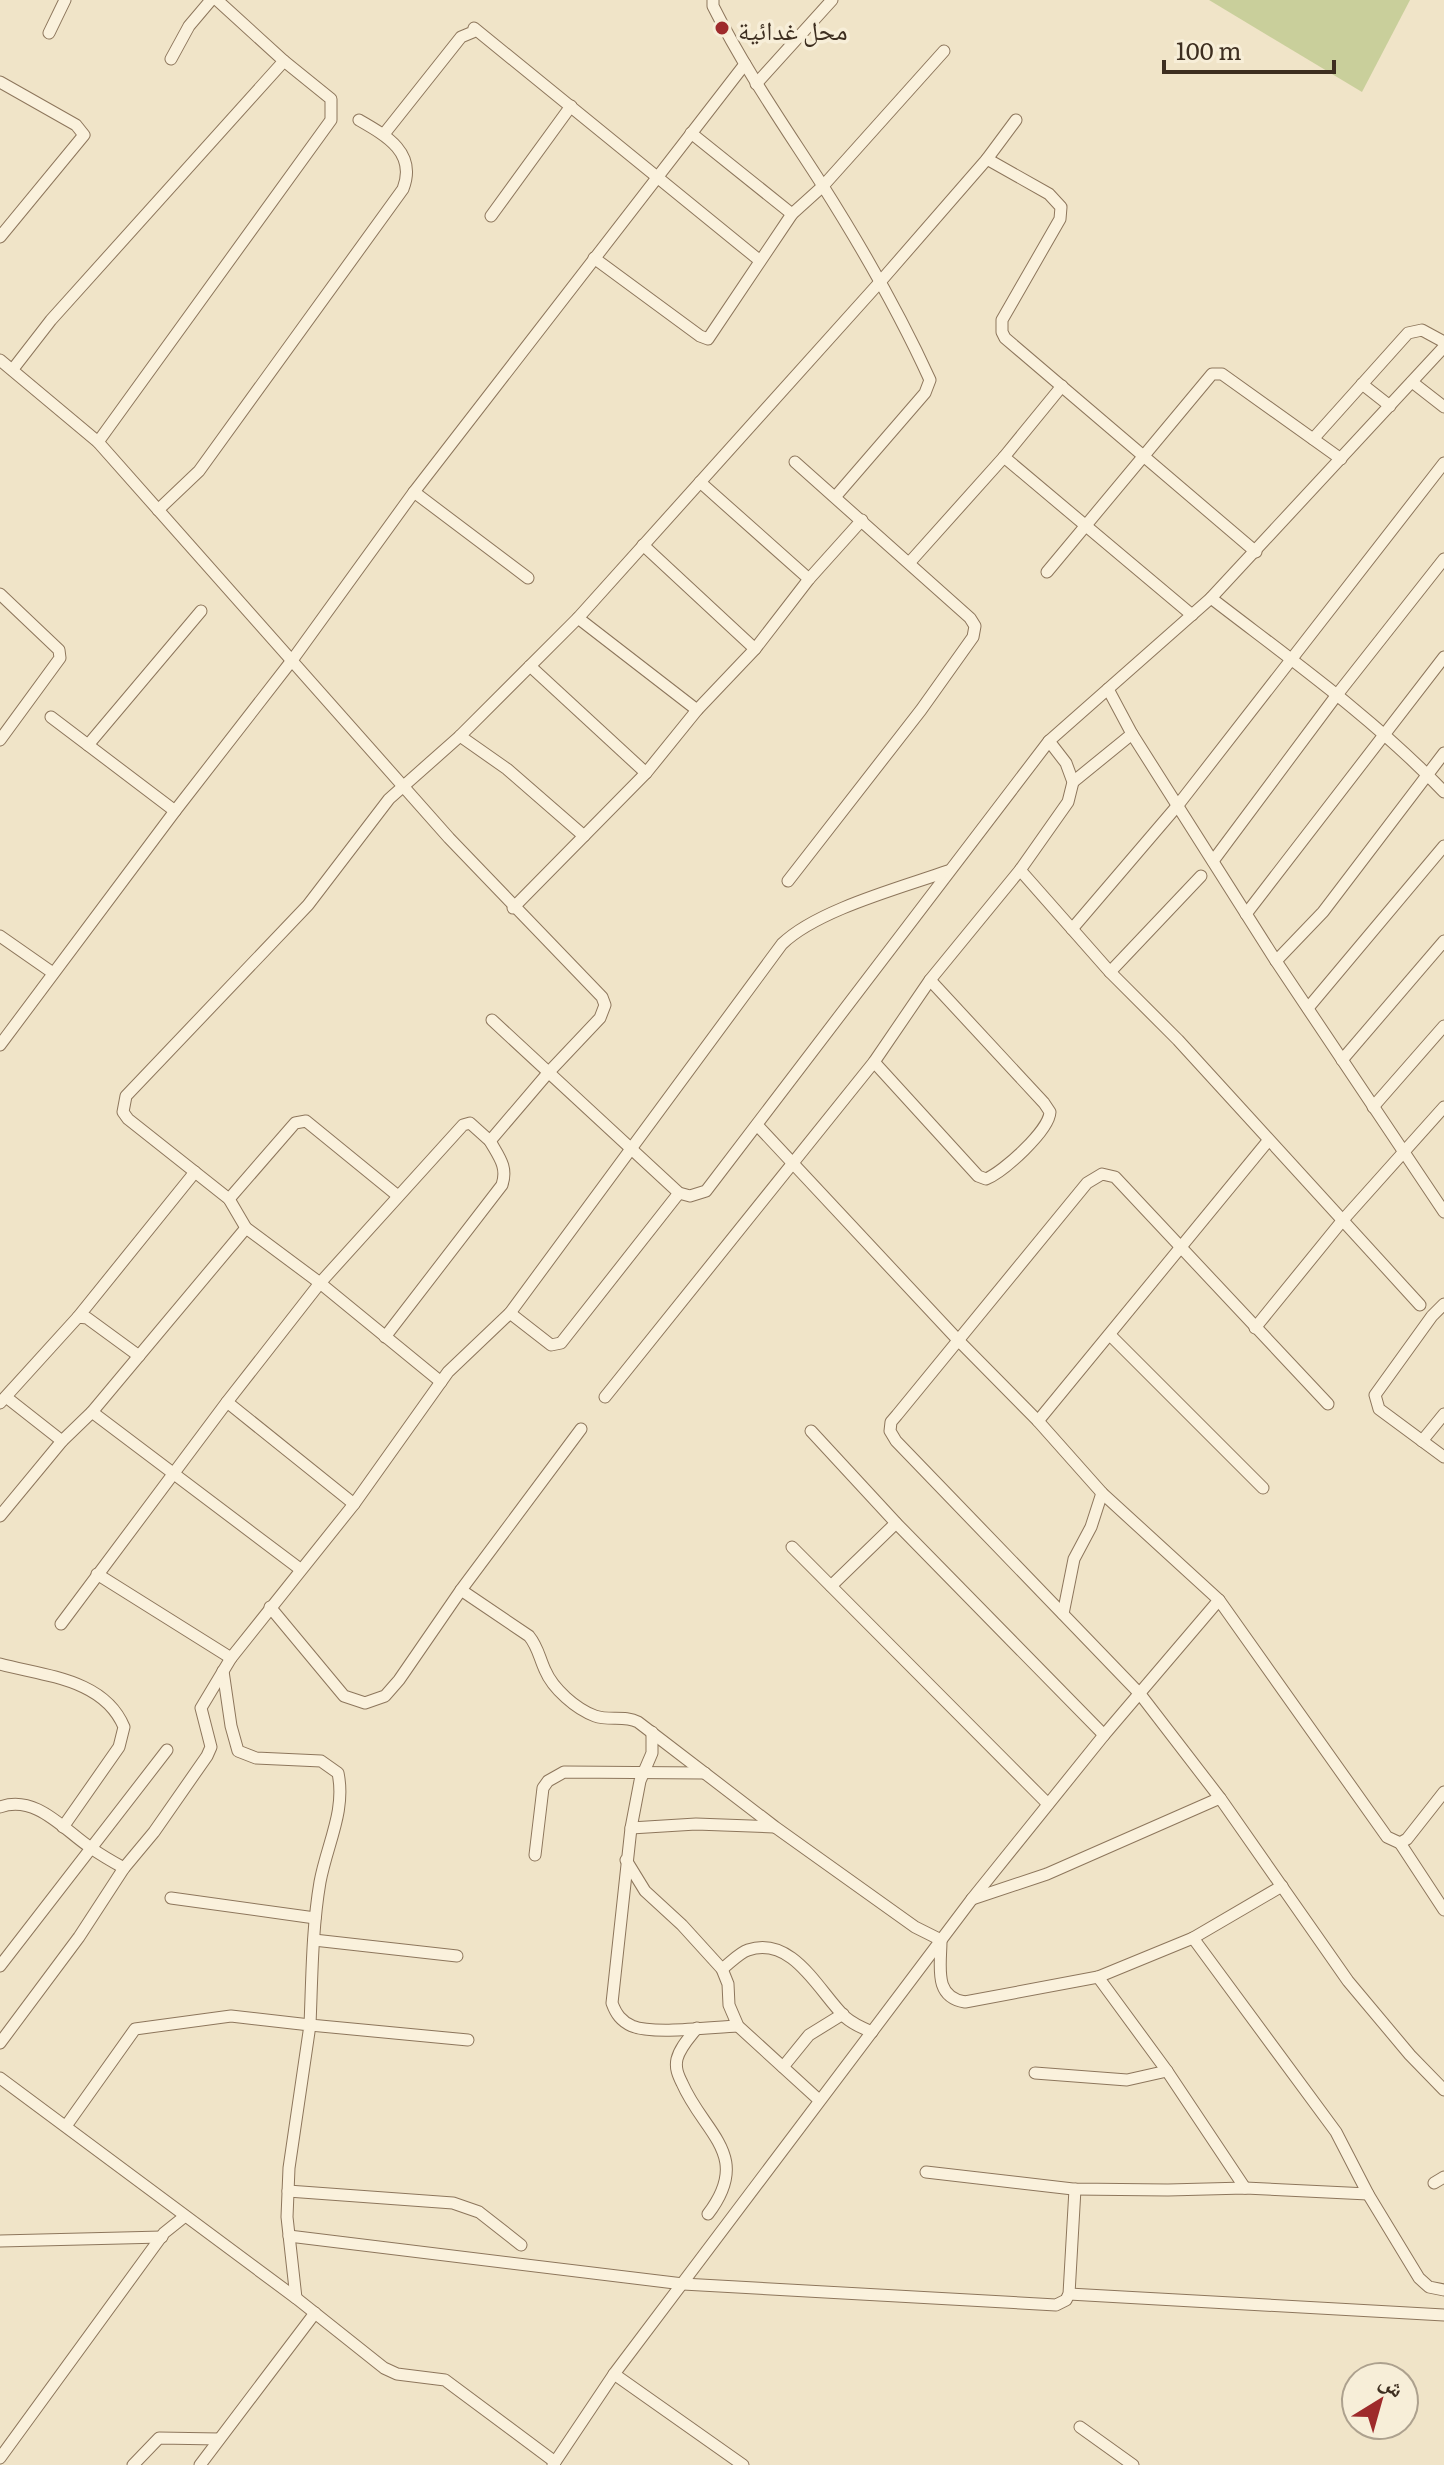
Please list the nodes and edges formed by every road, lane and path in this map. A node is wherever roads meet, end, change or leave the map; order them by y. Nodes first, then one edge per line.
1 (65, 0) edge
2 (214, 0) edge
3 (713, 0) edge
4 (832, 0) edge
5 (49, 33) dead end
6 (944, 51) dead end
7 (171, 59) dead end
8 (284, 61) junction
9 (745, 64) junction
10 (0, 82) edge
11 (756, 84) junction
12 (571, 106) junction
13 (359, 120) dead end
14 (1016, 120) dead end
15 (691, 133) junction
16 (384, 134) junction
17 (987, 159) junction
18 (656, 178) junction
19 (823, 186) junction
20 (792, 214) junction
21 (491, 216) dead end
22 (0, 237) edge
23 (594, 258) junction
24 (759, 260) junction
25 (880, 282) junction
26 (1444, 344) edge
27 (0, 360) edge
28 (13, 369) junction
29 (1412, 382) junction
30 (1362, 384) junction
31 (1062, 386) junction
32 (1390, 406) junction
33 (1444, 407) edge
34 (1313, 439) junction
35 (98, 442) junction
36 (1144, 454) junction
37 (1004, 457) junction
38 (1341, 459) junction
39 (795, 462) dead end
40 (1444, 463) edge
41 (700, 482) junction
42 (414, 492) junction
43 (836, 496) junction
44 (158, 510) junction
45 (862, 520) junction
46 (1085, 524) junction
47 (643, 545) junction
48 (1256, 552) junction
49 (1444, 559) edge
50 (910, 562) junction
51 (1047, 572) dead end
52 (528, 578) dead end
53 (809, 579) junction
54 (0, 597) edge
55 (1211, 598) junction
56 (201, 611) dead end
57 (1192, 615) junction
58 (578, 618) junction
59 (755, 649) junction
60 (1444, 657) edge
61 (293, 659) junction
62 (1290, 660) junction
63 (530, 666) junction
64 (1108, 689) junction
65 (1336, 696) junction
66 (697, 710) junction
67 (51, 717) dead end
68 (1132, 734) junction
69 (1383, 735) junction
70 (460, 736) junction
71 (0, 740) edge
72 (1049, 741) junction
73 (88, 745) junction
74 (1444, 753) edge
75 (646, 773) junction
76 (1428, 775) junction
77 (1073, 782) junction
78 (404, 787) junction
79 (1444, 792) edge
80 (1178, 805) junction
81 (175, 811) junction
82 (584, 836) junction
83 (1444, 846) edge
84 (1213, 861) junction
85 (1020, 870) junction
86 (948, 871) junction
87 (1201, 876) dead end
88 (788, 881) dead end
89 (513, 908) junction
90 (1246, 914) junction
91 (1072, 929) junction
92 (0, 936) edge
93 (1444, 941) edge
94 (1276, 961) junction
95 (1110, 972) junction
96 (53, 973) junction
97 (930, 980) junction
98 (1308, 1008) junction
99 (492, 1020) dead end
100 (1444, 1026) edge
101 (0, 1045) edge
102 (1342, 1060) junction
103 (874, 1062) junction
104 (548, 1073) junction
105 (1373, 1107) junction
106 (1444, 1107) edge
107 (757, 1125) junction
108 (490, 1141) junction
109 (1268, 1141) junction
110 (632, 1148) junction
111 (1404, 1153) junction
112 (792, 1163) junction
113 (195, 1172) junction
114 (679, 1193) junction
115 (398, 1196) junction
116 (229, 1199) junction
117 (1444, 1212) edge
118 (1342, 1221) junction
119 (246, 1228) junction
120 (1182, 1247) junction
121 (320, 1283) junction
122 (1444, 1304) edge
123 (1420, 1305) dead end
124 (510, 1313) junction
125 (78, 1317) junction
126 (1255, 1328) junction
127 (1110, 1335) junction
128 (385, 1337) junction
129 (958, 1340) junction
130 (139, 1356) junction
131 (441, 1382) junction
132 (605, 1397) dead end
133 (3, 1400) edge
134 (227, 1402) junction
135 (1328, 1404) dead end
136 (92, 1412) junction
137 (1444, 1414) edge
138 (1038, 1421) junction
139 (581, 1429) dead end
140 (811, 1431) dead end
141 (62, 1441) junction
142 (1422, 1441) junction
143 (1444, 1457) edge
144 (174, 1472) junction
145 (1263, 1488) dead end
146 (1102, 1493) junction
147 (354, 1504) junction
148 (2, 1509) edge
149 (896, 1523) junction
150 (792, 1547) dead end
151 (300, 1569) junction
152 (97, 1574) junction
153 (831, 1586) junction
154 (461, 1590) junction
155 (1219, 1600) junction
156 (270, 1607) junction
157 (1063, 1614) junction
158 (61, 1624) dead end
159 (231, 1658) junction
160 (0, 1664) edge
161 (223, 1671) junction
162 (1140, 1694) junction
163 (652, 1732) junction
164 (1104, 1735) junction
165 (167, 1750) dead end
166 (645, 1772) junction
167 (706, 1774) junction
168 (1444, 1792) edge
169 (1220, 1798) junction
170 (1048, 1804) junction
171 (0, 1807) edge
172 (63, 1827) junction
173 (775, 1827) junction
174 (631, 1828) junction
175 (1400, 1843) junction
176 (91, 1848) junction
177 (535, 1855) dead end
178 (626, 1860) junction
179 (124, 1868) junction
180 (1282, 1886) junction
181 (171, 1898) dead end
182 (972, 1899) junction
183 (1444, 1910) edge
184 (315, 1918) junction
185 (1193, 1938) junction
186 (314, 1940) junction
187 (941, 1940) junction
188 (457, 1956) dead end
189 (0, 1966) edge
190 (722, 1969) junction
191 (1098, 1977) junction
192 (843, 2014) junction
193 (310, 2025) junction
194 (738, 2026) junction
195 (697, 2028) junction
196 (872, 2032) junction
197 (468, 2040) dead end
198 (0, 2043) edge
199 (783, 2067) junction
200 (1167, 2071) junction
201 (1035, 2073) dead end
202 (0, 2078) edge
203 (1444, 2090) edge
204 (819, 2100) junction
205 (66, 2126) junction
206 (926, 2172) dead end
207 (1245, 2188) junction
208 (1075, 2189) junction
209 (288, 2191) junction
210 (1368, 2194) junction
211 (708, 2214) dead end
212 (184, 2217) junction
213 (289, 2236) junction
214 (162, 2237) junction
215 (0, 2241) edge
216 (521, 2245) dead end
217 (683, 2284) junction
218 (1444, 2290) edge
219 (1069, 2294) junction
220 (296, 2298) junction
221 (315, 2313) junction
222 (1444, 2315) edge
223 (614, 2374) junction
224 (1080, 2427) dead end
225 (219, 2439) junction
226 (0, 2458) edge
227 (554, 2463) edge
228 (133, 2465) edge
229 (200, 2465) edge
230 (743, 2465) edge
231 (1133, 2465) edge

1 - 5 street
2 - 7 street
2 - 8 street
3 - 9 street
4 - 11 street
6 - 19 street
8 - 28 street
8 - 35 street
9 - 11 street
9 - 15 street
10 - 22 street
11 - 19 street
12 - 16 street
12 - 18 street
12 - 21 street
13 - 16 street
14 - 17 street
15 - 18 street
15 - 20 street
16 - 44 street
17 - 25 street
17 - 31 street
18 - 23 street
18 - 24 street
19 - 20 street
19 - 25 street
20 - 24 street
23 - 24 street
23 - 42 street
25 - 41 street
25 - 43 street
26 - 29 street
26 - 30 street
27 - 28 street
28 - 35 street
29 - 32 street
29 - 33 street
30 - 32 street
30 - 34 street
31 - 36 street
31 - 37 street
32 - 38 street
34 - 36 street
34 - 38 street
35 - 44 street
36 - 46 street
36 - 48 street
37 - 46 street
37 - 50 street
38 - 48 street
39 - 43 street
40 - 62 street
41 - 47 street
41 - 53 street
42 - 52 street
42 - 61 street
43 - 45 street
44 - 61 street
45 - 50 street
45 - 53 street
46 - 51 street
46 - 57 street
47 - 58 street
47 - 59 street
48 - 55 street
49 - 65 street
50 - 88 street
53 - 59 street
54 - 71 street
55 - 57 street
55 - 62 street
56 - 73 street
57 - 64 street
58 - 63 street
58 - 66 street
59 - 66 street
60 - 69 street
61 - 78 street
61 - 81 street
62 - 65 street
62 - 80 street
63 - 70 street
63 - 75 street
64 - 68 street
64 - 72 street
65 - 69 street
65 - 84 street
66 - 75 street
67 - 73 street
68 - 77 street
68 - 80 street
69 - 76 street
69 - 90 street
70 - 78 street
70 - 82 street
72 - 77 street
72 - 86 street
73 - 81 street
74 - 76 street
75 - 82 street
76 - 79 street
76 - 94 street
77 - 85 street
78 - 89 street
78 - 113 street
80 - 84 street
80 - 91 street
81 - 96 street
82 - 89 street
83 - 98 street
84 - 90 street
85 - 91 street
85 - 97 street
86 - 107 street
86 - 110 street
87 - 95 street
89 - 104 street
90 - 94 street
91 - 95 street
92 - 96 street
93 - 102 street
94 - 98 street
95 - 109 street
96 - 101 street
97 - 103 street
97 - 103 street
98 - 102 street
99 - 104 street
100 - 105 street
102 - 105 street
103 - 112 street
104 - 108 street
104 - 110 street
105 - 111 street
106 - 111 street
107 - 112 street
107 - 114 street
108 - 115 street
108 - 128 street
109 - 118 street
109 - 120 street
110 - 114 street
110 - 124 street
111 - 117 street
111 - 118 street
112 - 129 street
112 - 132 street
113 - 116 street
113 - 125 street
114 - 124 street
115 - 116 street
115 - 121 street
116 - 119 street
118 - 123 street
118 - 126 street
119 - 121 street
119 - 130 street
120 - 126 street
120 - 127 street
120 - 129 street
121 - 128 street
121 - 134 street
122 - 142 street
124 - 131 street
125 - 130 street
125 - 133 street
126 - 135 street
127 - 138 street
127 - 145 street
128 - 131 street
129 - 138 street
129 - 157 street
130 - 136 street
131 - 147 street
133 - 141 street
134 - 144 street
134 - 147 street
136 - 141 street
136 - 144 street
137 - 142 street
138 - 146 street
139 - 154 street
140 - 149 street
141 - 148 street
142 - 143 street
144 - 151 street
144 - 152 street
146 - 155 street
146 - 157 street
147 - 151 street
149 - 153 street
149 - 164 street
150 - 153 street
151 - 156 street
152 - 158 street
152 - 159 street
153 - 170 street
154 - 156 street
154 - 163 street
155 - 162 street
155 - 175 street
156 - 159 street
157 - 162 street
159 - 161 street
160 - 172 street
161 - 179 street
161 - 184 street
162 - 164 street
162 - 169 street
163 - 166 street
163 - 167 street
164 - 170 street
165 - 176 street
166 - 167 street
166 - 174 street
166 - 177 street
167 - 173 street
168 - 175 street
169 - 180 street
169 - 182 street
170 - 182 street
171 - 172 street
172 - 176 street
173 - 174 street
173 - 187 street
174 - 178 street
175 - 183 street
176 - 179 street
176 - 189 street
178 - 190 street
178 - 195 street
179 - 198 street
180 - 185 street
180 - 203 street
181 - 184 street
182 - 187 street
184 - 186 street
185 - 191 street
185 - 210 street
186 - 188 street
186 - 193 street
187 - 191 street
187 - 196 street
190 - 192 street
190 - 194 street
191 - 200 street
192 - 196 street
192 - 199 street
193 - 197 street
193 - 205 street
193 - 209 street
194 - 195 street
194 - 199 street
195 - 211 street
196 - 204 street
199 - 204 street
200 - 201 street
200 - 207 street
202 - 205 street
204 - 217 street
205 - 212 street
206 - 208 street
207 - 208 street
207 - 210 street
208 - 219 street
209 - 213 street
209 - 216 street
210 - 218 street
212 - 214 street
212 - 220 street
213 - 217 street
213 - 220 street
214 - 215 street
214 - 226 street
217 - 219 street
217 - 223 street
219 - 222 street
220 - 221 street
221 - 225 street
221 - 227 street
223 - 227 street
223 - 230 street
224 - 231 street
225 - 228 street
225 - 229 street

